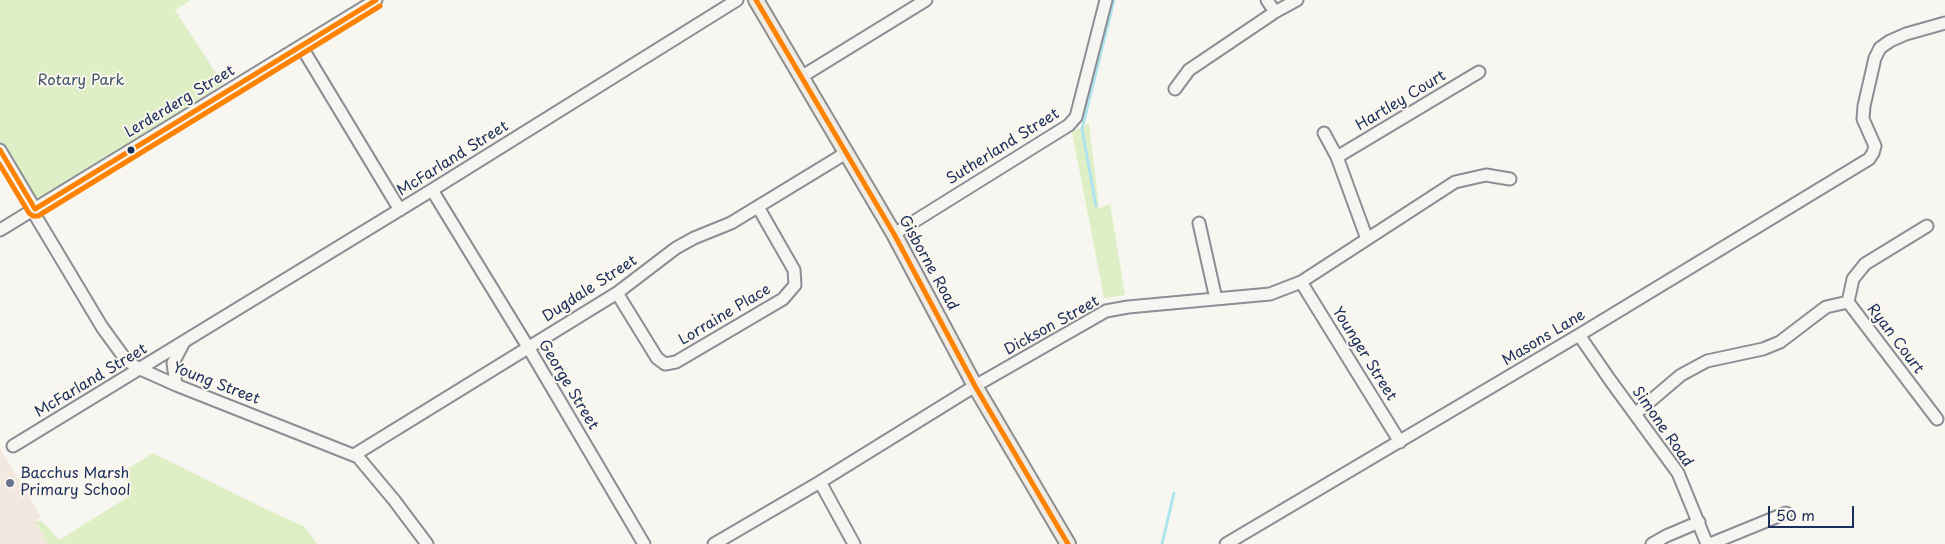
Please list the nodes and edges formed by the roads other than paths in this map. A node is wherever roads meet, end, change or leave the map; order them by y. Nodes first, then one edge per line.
1 (376, 0) edge
2 (737, 0) edge
3 (756, 0) edge
4 (926, 0) edge
5 (1106, 0) edge
6 (1267, 0) edge
7 (1297, 0) edge
8 (1275, 12) junction
9 (1945, 23) edge
10 (301, 46) junction
11 (1479, 72) dead end
12 (801, 76) junction
13 (1175, 89) dead end
14 (1324, 133) dead end
15 (0, 150) edge
16 (846, 153) junction
17 (1337, 157) junction
18 (1510, 179) dead end
19 (432, 190) junction
20 (758, 207) junction
21 (34, 209) junction
22 (400, 210) junction
23 (1199, 223) dead end
24 (1927, 226) dead end
25 (0, 230) edge
26 (894, 234) junction
27 (1367, 240) junction
28 (1301, 282) junction
29 (617, 293) junction
30 (1216, 299) junction
31 (1848, 302) junction
32 (1579, 335) junction
33 (184, 342) junction
34 (528, 347) junction
35 (138, 368) junction
36 (176, 384) junction
37 (975, 386) junction
38 (1635, 414) junction
39 (1937, 419) dead end
40 (1400, 442) junction
41 (13, 446) dead end
42 (354, 455) junction
43 (820, 482) junction
44 (1786, 513) dead end
45 (1699, 522) junction
46 (427, 544) edge
47 (644, 544) edge
48 (714, 544) edge
49 (854, 544) edge
50 (1068, 544) edge
51 (1226, 544) edge
52 (1652, 544) edge
53 (1709, 544) edge

1 - 10 street, Lerderderg Street
2 - 19 street, McFarland Street
3 - 12 main road, Gisborne Road
4 - 12 street
5 - 26 street, Sutherland Street
6 - 8 street
7 - 8 street
8 - 13 street
9 - 32 street, Masons Lane
10 - 21 street, Lerderderg Street
10 - 22 street
11 - 17 street, Hartley Court
12 - 16 main road, Gisborne Road
14 - 17 street
15 - 21 street, Young Street
16 - 20 street, Dugdale Street
16 - 26 main road, Gisborne Road
17 - 27 street
18 - 27 street, Dickson Street
19 - 22 street, McFarland Street
19 - 34 street, George Street
20 - 29 street, Dugdale Street
20 - 29 street, Lorraine Place
21 - 25 street, Lerderderg Street
21 - 35 street, Young Street
22 - 33 street, McFarland Street
23 - 30 street
24 - 31 street, Ryan Court
26 - 37 main road, Gisborne Road
27 - 28 street, Dickson Street
28 - 30 street, Dickson Street
28 - 40 street, Younger Street
29 - 34 street, Dugdale Street
30 - 37 street, Dickson Street
31 - 38 street, Ryan Court
31 - 39 street, Ryan Court
32 - 38 street, Simone Road
32 - 40 street, Masons Lane
33 - 35 street, McFarland Street
33 - 36 street
34 - 42 street, Dugdale Street
34 - 47 street, George Street
35 - 36 street, Young Street
35 - 41 street, McFarland Street
36 - 42 street, Young Street
37 - 43 street, Dickson Street
37 - 50 main road, Gisborne Road
38 - 45 street, Simone Road
40 - 51 street, Masons Lane
42 - 46 street, Young Street
43 - 48 street, Dickson Street
43 - 49 street
44 - 53 street
45 - 52 street
45 - 53 street, Simone Road

